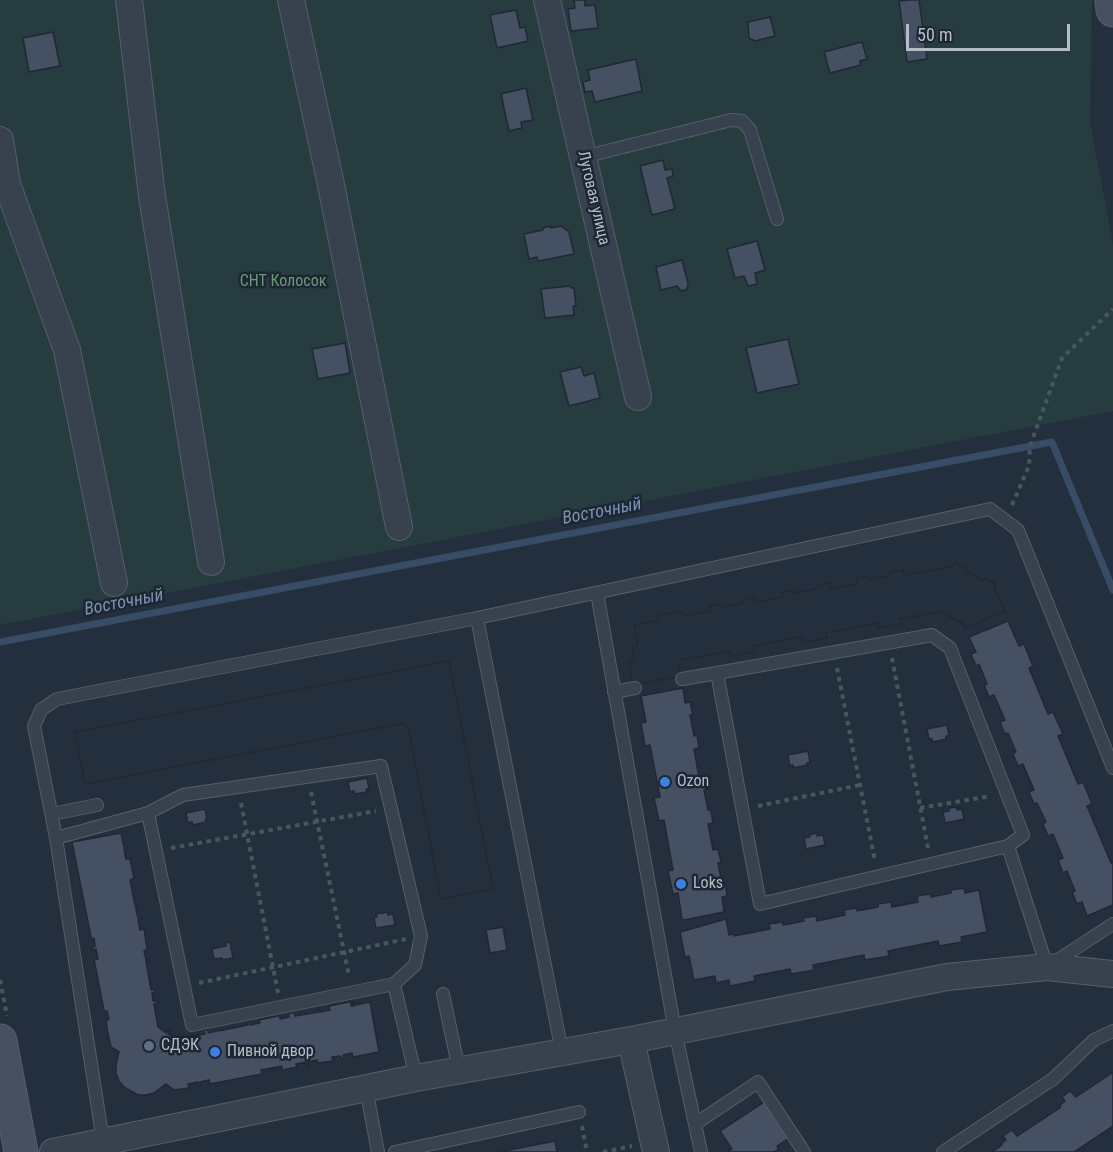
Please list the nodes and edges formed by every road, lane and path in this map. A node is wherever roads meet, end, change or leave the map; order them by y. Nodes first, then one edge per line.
1 (129, 0) edge
2 (291, 0) edge
3 (547, 0) edge
4 (1112, 0) edge
5 (1113, 10) edge
6 (0, 140) edge
7 (583, 157) junction
8 (777, 219) dead end
9 (1113, 309) edge
10 (638, 397) dead end
11 (1006, 521) junction
12 (399, 527) dead end
13 (212, 562) dead end
14 (114, 583) dead end
15 (597, 593) junction
16 (477, 618) junction
17 (889, 643) junction
18 (834, 652) junction
19 (717, 673) junction
20 (682, 679) dead end
21 (635, 688) dead end
22 (614, 692) junction
23 (1113, 768) edge
24 (308, 777) junction
25 (860, 786) junction
26 (238, 787) junction
27 (1007, 793) junction
28 (97, 805) dead end
29 (920, 808) junction
30 (391, 809) junction
31 (742, 810) junction
32 (148, 813) junction
33 (52, 814) junction
34 (317, 822) junction
35 (247, 834) junction
36 (56, 838) junction
37 (1008, 846) junction
38 (155, 851) junction
39 (931, 864) junction
40 (878, 876) junction
41 (1113, 924) edge
42 (421, 936) junction
43 (344, 952) junction
44 (273, 967) junction
45 (1047, 967) junction
46 (1113, 975) edge
47 (394, 984) junction
48 (184, 987) junction
49 (352, 992) junction
50 (443, 994) dead end
51 (280, 1007) junction
52 (675, 1031) junction
53 (1113, 1031) edge
54 (632, 1040) junction
55 (0, 1041) edge
56 (562, 1052) junction
57 (459, 1070) junction
58 (416, 1078) junction
59 (366, 1088) junction
60 (579, 1112) joint
61 (695, 1124) junction
62 (99, 1145) edge
63 (21, 1152) edge
64 (53, 1152) edge
65 (378, 1152) edge
66 (395, 1152) edge
67 (586, 1152) edge
68 (656, 1152) edge
69 (701, 1152) edge
70 (804, 1152) edge
71 (943, 1152) edge

1 - 13 street
2 - 12 street
3 - 7 street, Луговая улица
4 - 5 street
6 - 14 street
7 - 8 lane
7 - 10 street, Луговая улица
9 - 11 path
11 - 15 lane
11 - 23 lane
15 - 16 lane
15 - 22 lane
16 - 33 lane
16 - 56 lane
17 - 18 lane
17 - 27 lane
17 - 29 path
18 - 19 lane
18 - 25 path
19 - 20 lane
19 - 31 lane
21 - 22 lane
22 - 52 lane
24 - 26 lane
24 - 30 lane
24 - 34 path
25 - 31 path
25 - 40 path
26 - 32 lane
26 - 35 path
27 - 29 path
27 - 37 lane
28 - 33 lane
29 - 39 path
30 - 34 path
30 - 42 lane
31 - 40 lane
32 - 36 lane
32 - 38 lane
33 - 36 lane
34 - 35 path
34 - 43 path
35 - 38 path
35 - 44 path
36 - 62 lane
37 - 39 lane
37 - 45 lane
38 - 48 lane
39 - 40 lane
41 - 45 lane
42 - 43 path
42 - 47 lane
43 - 44 path
43 - 49 path
44 - 48 path
44 - 51 path
45 - 46 street
45 - 52 street
47 - 49 lane
47 - 58 lane
48 - 51 lane
49 - 51 lane
50 - 57 lane
52 - 54 street
52 - 61 lane
53 - 71 lane
54 - 56 street
54 - 68 street
55 - 63 street
56 - 57 street
57 - 58 street
58 - 59 street
59 - 62 street
59 - 65 lane
60 - 66 lane
60 - 67 path
61 - 69 lane
61 - 70 lane
62 - 64 street

